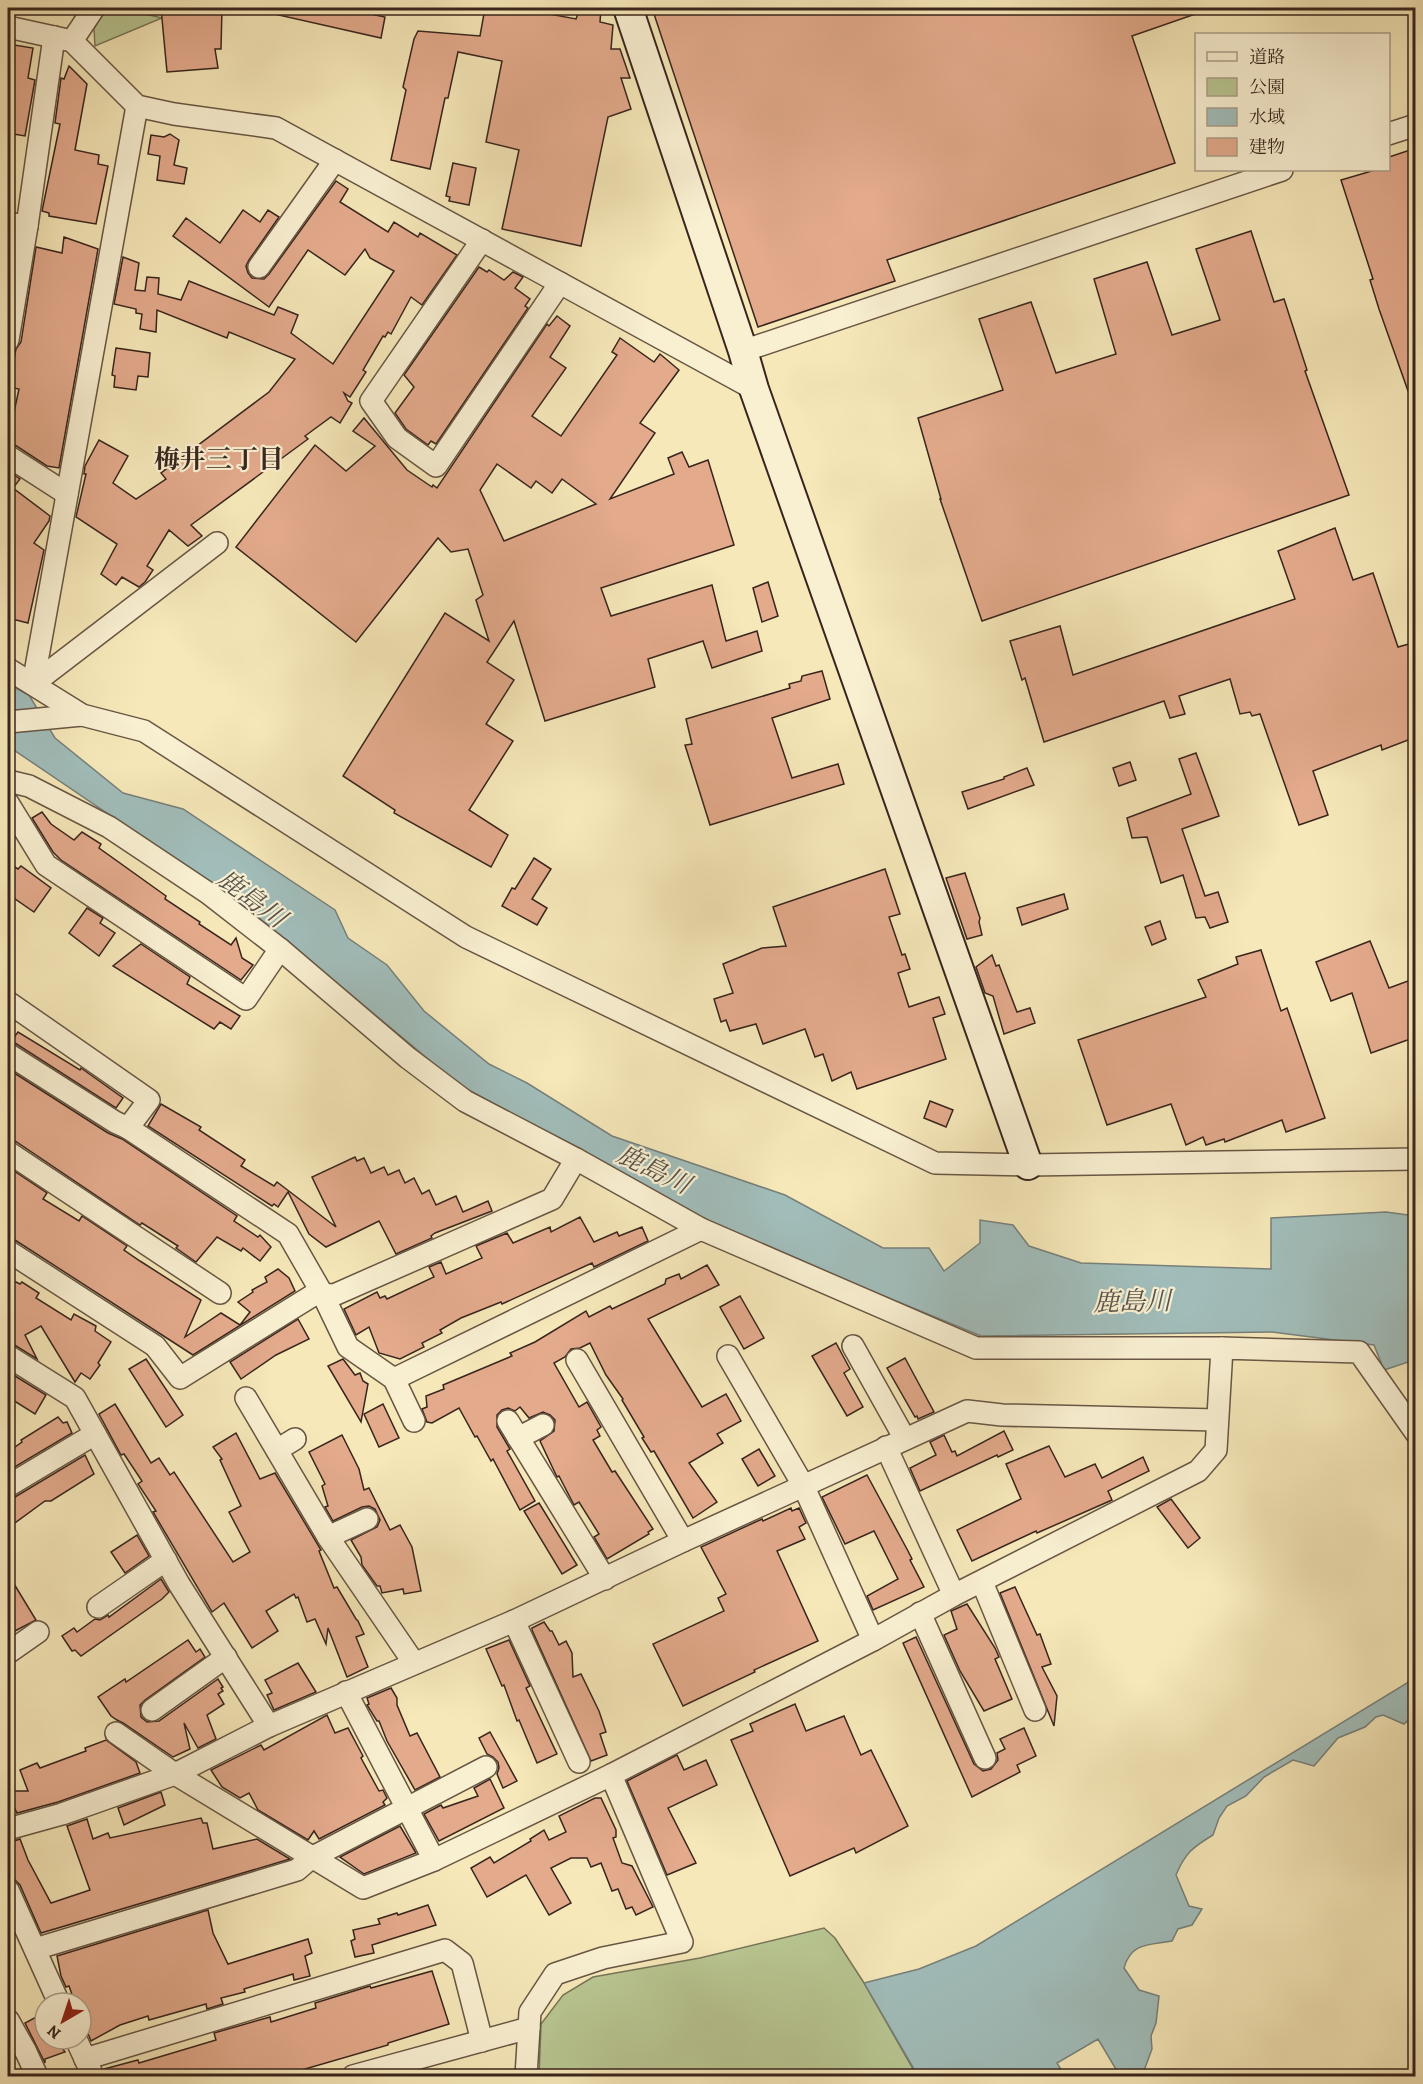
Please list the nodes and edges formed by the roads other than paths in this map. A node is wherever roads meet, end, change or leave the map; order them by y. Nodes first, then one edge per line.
1 (13, 8) edge
2 (94, 8) edge
3 (628, 8) edge
4 (8, 26) edge
5 (63, 39) junction
6 (137, 106) junction
7 (1416, 125) edge
8 (1390, 134) edge
9 (335, 160) junction
10 (1279, 171) edge
11 (17, 225) edge
12 (482, 240) junction
13 (261, 253) dead end
14 (560, 283) junction
15 (8, 340) edge
16 (743, 351) junction
17 (754, 389) junction
18 (8, 456) edge
19 (67, 494) junction
20 (217, 543) dead end
21 (8, 669) edge
22 (33, 684) junction
23 (82, 715) junction
24 (8, 722) edge
25 (8, 781) edge
26 (8, 803) edge
27 (280, 949) junction
28 (8, 1002) edge
29 (8, 1054) edge
30 (128, 1128) junction
31 (8, 1152) edge
32 (576, 1159) junction
33 (1416, 1159) edge
34 (1028, 1165) junction
35 (701, 1229) junction
36 (8, 1251) edge
37 (220, 1293) dead end
38 (323, 1294) junction
39 (853, 1346) dead end
40 (1222, 1348) junction
41 (8, 1356) edge
42 (728, 1356) dead end
43 (577, 1360) dead end
44 (394, 1379) junction
45 (246, 1398) dead end
46 (1217, 1420) junction
47 (414, 1422) dead end
48 (543, 1425) dead end
49 (95, 1434) junction
50 (1416, 1434) edge
51 (296, 1439) dead end
52 (896, 1443) junction
53 (277, 1450) junction
54 (803, 1485) junction
55 (8, 1486) edge
56 (367, 1518) dead end
57 (328, 1537) junction
58 (683, 1541) junction
59 (166, 1560) junction
60 (605, 1578) junction
61 (982, 1582) junction
62 (954, 1594) junction
63 (98, 1608) dead end
64 (920, 1613) junction
65 (514, 1621) junction
66 (38, 1632) dead end
67 (873, 1640) junction
68 (9, 1648) edge
69 (226, 1657) junction
70 (414, 1664) junction
71 (346, 1692) junction
72 (152, 1710) dead end
73 (1035, 1710) dead end
74 (269, 1725) junction
75 (116, 1732) dead end
76 (985, 1758) dead end
77 (579, 1762) dead end
78 (486, 1767) dead end
79 (175, 1774) junction
80 (611, 1775) junction
81 (407, 1807) junction
82 (8, 1829) edge
83 (311, 1858) junction
84 (434, 1860) junction
85 (8, 1890) edge
86 (34, 1949) junction
87 (53, 1991) edge
88 (8, 2020) edge
89 (529, 2028) junction
90 (482, 2041) junction
91 (81, 2051) edge
92 (89, 2068) edge
93 (37, 2076) edge
94 (353, 2076) edge
95 (526, 2076) edge

1 - 4 street
2 - 5 street
3 - 16 street
4 - 5 street
5 - 6 street
5 - 11 street
6 - 9 street
6 - 19 street
7 - 8 street
9 - 12 street
9 - 13 street
10 - 16 street
11 - 15 street
12 - 14 street
12 - 14 street
14 - 17 street
16 - 17 street
17 - 34 street
18 - 19 street
19 - 22 street
20 - 22 street
21 - 22 street
22 - 23 street
23 - 24 street
23 - 34 street
25 - 27 street
26 - 27 street
27 - 32 street
28 - 30 street
29 - 30 street
30 - 38 street
31 - 37 street
32 - 35 street
32 - 38 street
33 - 34 street
35 - 40 street
35 - 44 street
36 - 38 street
38 - 44 street
39 - 52 street
40 - 46 street
40 - 50 street
41 - 49 street
42 - 54 street
43 - 58 street
44 - 47 street
45 - 53 street
46 - 52 street
46 - 61 street
48 - 60 street
49 - 55 street
49 - 59 street
51 - 53 street
52 - 54 street
52 - 62 street
53 - 57 street
54 - 58 street
54 - 67 street
56 - 57 street
57 - 70 street
58 - 60 street
59 - 63 street
59 - 69 street
60 - 65 street
61 - 62 street
61 - 73 street
62 - 64 street
64 - 67 street
64 - 76 street
65 - 70 street
65 - 77 street
66 - 68 street
67 - 80 street
69 - 72 street
69 - 74 street
70 - 71 street
71 - 74 street
71 - 81 street
74 - 79 street
75 - 79 street
78 - 81 street
79 - 82 street
79 - 83 street
80 - 84 street
80 - 89 street
81 - 83 street
81 - 84 street
83 - 84 street
83 - 86 street
85 - 86 street
86 - 87 street
88 - 93 street
89 - 90 street
89 - 95 street
90 - 92 street
90 - 94 street
91 - 92 street

